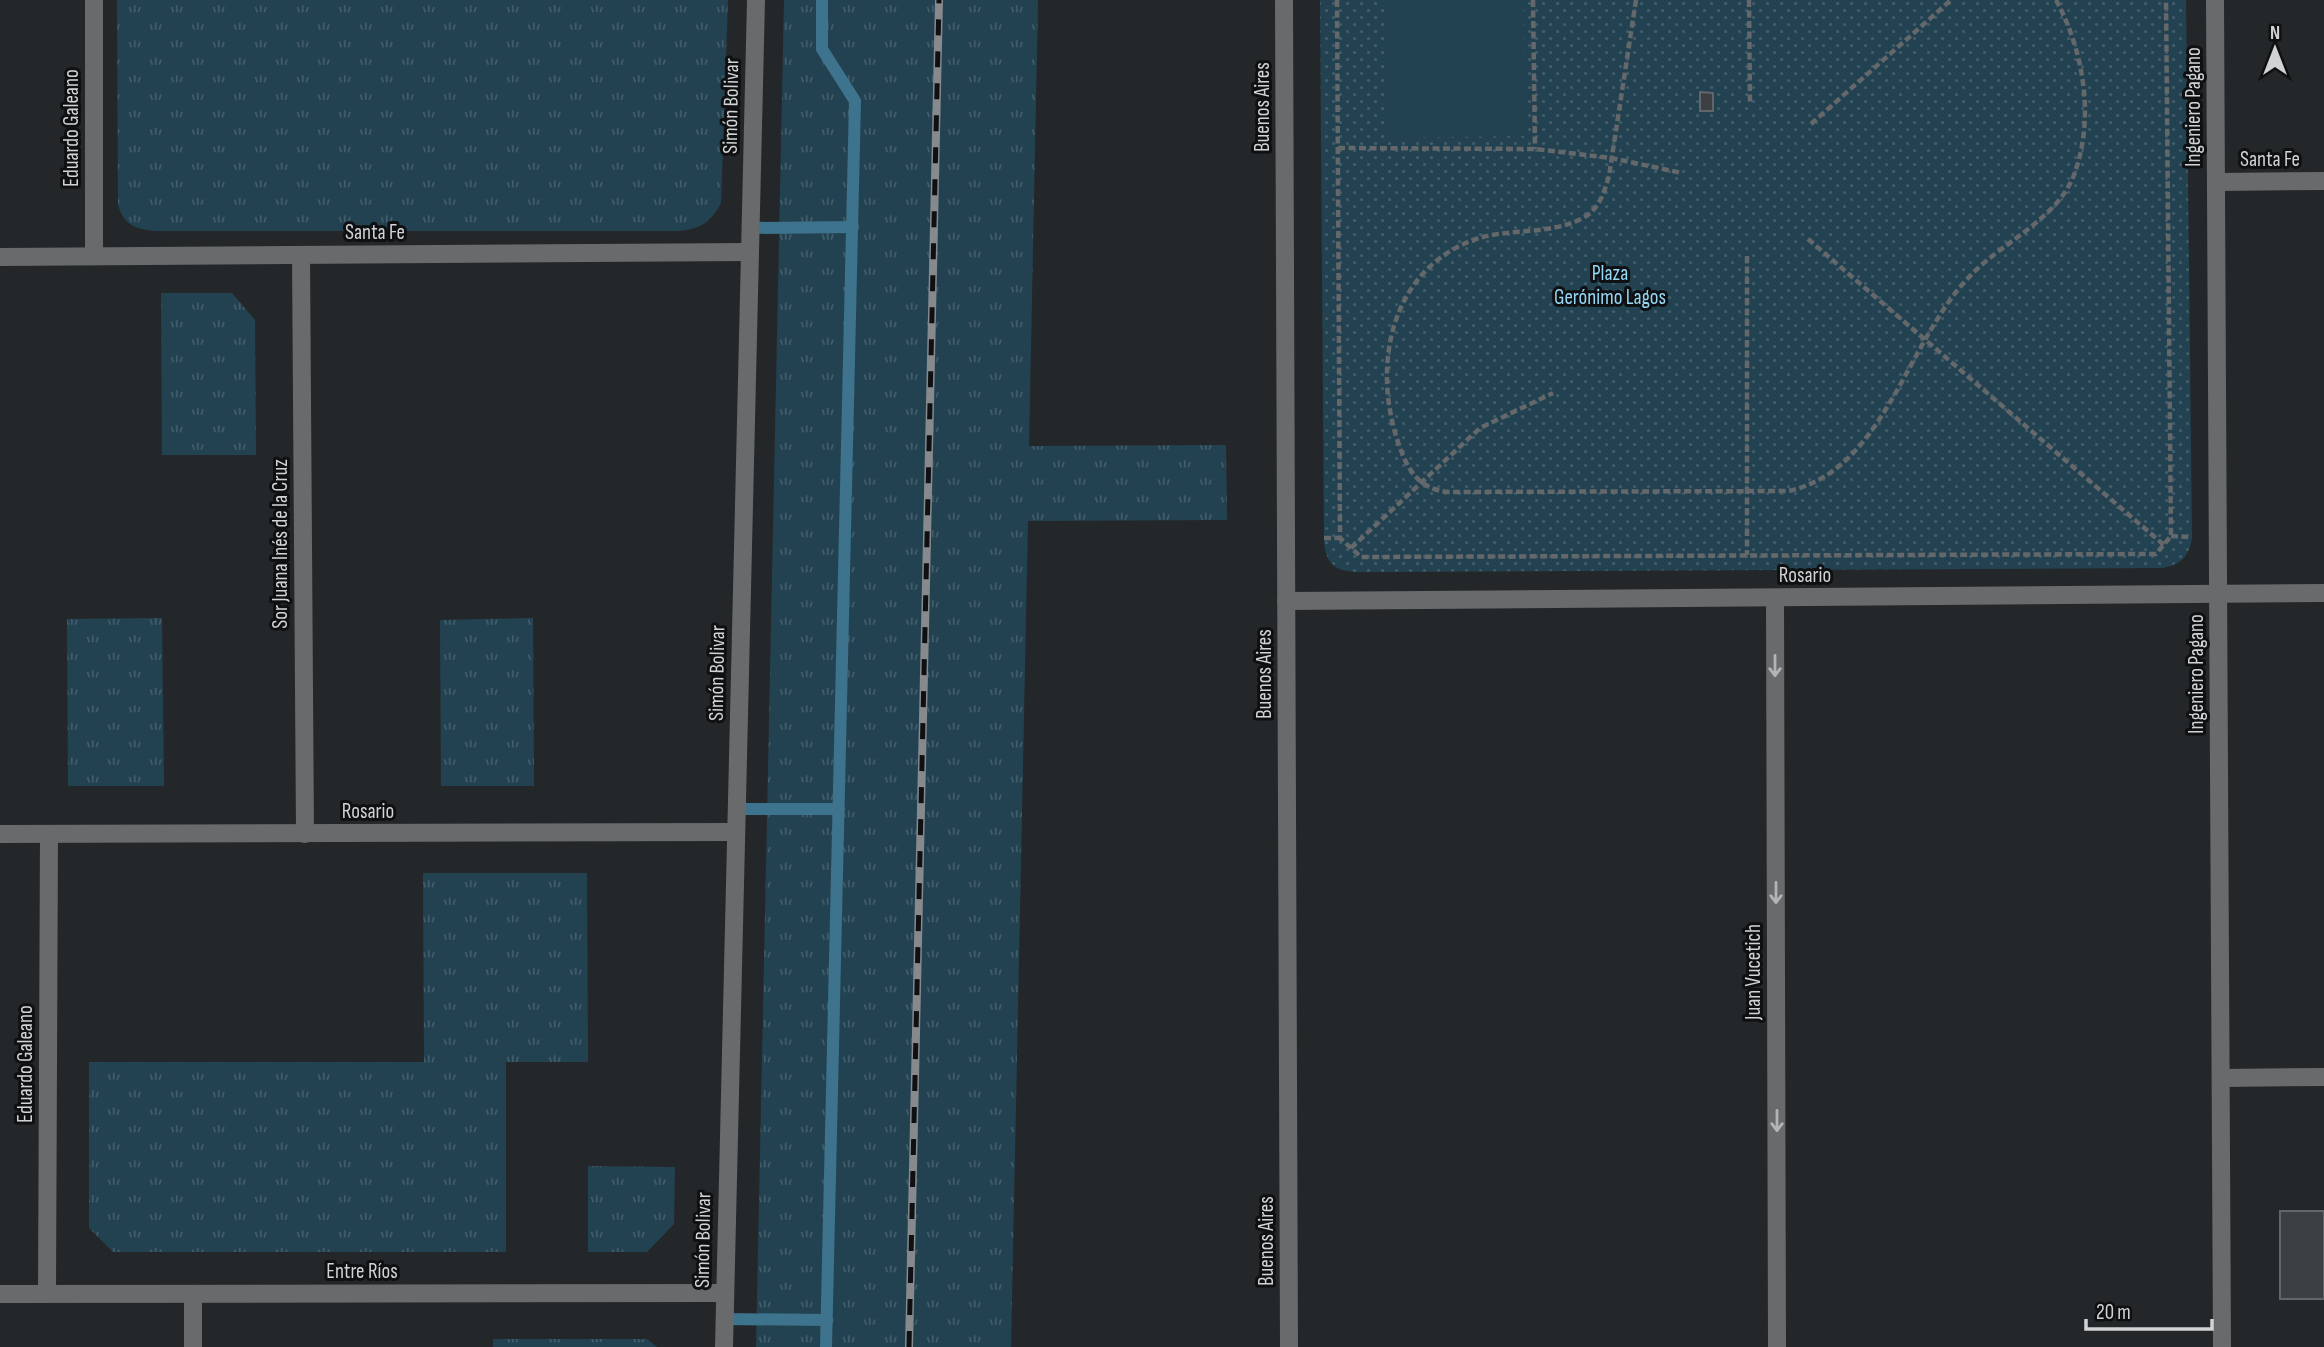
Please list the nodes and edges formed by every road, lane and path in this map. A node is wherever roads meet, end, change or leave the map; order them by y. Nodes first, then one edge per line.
1 (94, 0) edge
2 (756, 0) edge
3 (1284, 0) edge
4 (1337, 0) edge
5 (1533, 0) edge
6 (1636, 0) edge
7 (1749, 0) edge
8 (1951, 0) edge
9 (2056, 0) edge
10 (2166, 0) edge
11 (2215, 0) edge
12 (1750, 104) dead end
13 (1811, 124) dead end
14 (1338, 148) junction
15 (1535, 149) junction
16 (1611, 158) junction
17 (1682, 173) dead end
18 (2324, 181) edge
19 (2216, 182) junction
20 (1808, 239) dead end
21 (750, 252) junction
22 (301, 255) junction
23 (94, 256) junction
24 (1747, 256) dead end
25 (0, 257) edge
26 (1925, 339) junction
27 (1553, 393) dead end
28 (1420, 483) junction
29 (1746, 491) junction
30 (2171, 536) junction
31 (1324, 538) dead end
32 (1340, 538) junction
33 (2192, 538) dead end
34 (2164, 545) junction
35 (1351, 548) junction
36 (1748, 555) junction
37 (1361, 557) junction
38 (1360, 565) dead end
39 (2324, 593) edge
40 (2219, 594) junction
41 (1775, 597) junction
42 (1286, 601) junction
43 (736, 832) junction
44 (0, 834) edge
45 (49, 834) junction
46 (305, 834) junction
47 (2324, 1077) edge
48 (2221, 1078) junction
49 (725, 1293) junction
50 (0, 1294) edge
51 (47, 1294) junction
52 (193, 1294) junction
53 (193, 1347) edge
54 (724, 1347) edge
55 (1289, 1347) edge
56 (1777, 1347) edge
57 (2222, 1347) edge

1 - 23 street, Eduardo Galeano
2 - 21 street, Simón Bolivar
3 - 42 street, Buenos Aires
4 - 14 path
5 - 15 path
6 - 16 path
7 - 12 path
8 - 13 path
9 - 26 path
10 - 30 path
11 - 19 street, Ingeniero Pagano
14 - 15 path
14 - 32 path
15 - 16 path
16 - 17 path
16 - 28 path
18 - 19 street, Santa Fe
19 - 40 street, Ingeniero Pagano
20 - 26 path
21 - 22 street, Santa Fe
21 - 43 street, Simón Bolivar
22 - 23 street, Santa Fe
22 - 46 street, Sor Juana Inés de la Cruz
23 - 25 street, Santa Fe
24 - 29 path
26 - 29 path
26 - 34 path
27 - 28 path
28 - 29 path
28 - 35 path
29 - 36 path
30 - 33 path
30 - 34 path
31 - 32 path
32 - 35 path
34 - 36 path
35 - 37 path
36 - 37 path
37 - 38 path
39 - 40 street, Rosario
40 - 41 street, Rosario
40 - 48 street, Ingeniero Pagano
41 - 42 street, Rosario
41 -> 56 street, Juan Vucetich
42 - 55 street, Buenos Aires
43 - 46 street, Rosario
43 - 49 street, Simón Bolivar
44 - 45 street, Rosario
45 - 46 street, Rosario
45 - 51 street, Eduardo Galeano
47 - 48 street
48 - 57 street, Ingeniero Pagano
49 - 52 street, Entre Ríos
49 - 54 street, Simón Bolivar
50 - 51 street, Entre Ríos
51 - 52 street, Entre Ríos
52 - 53 street

